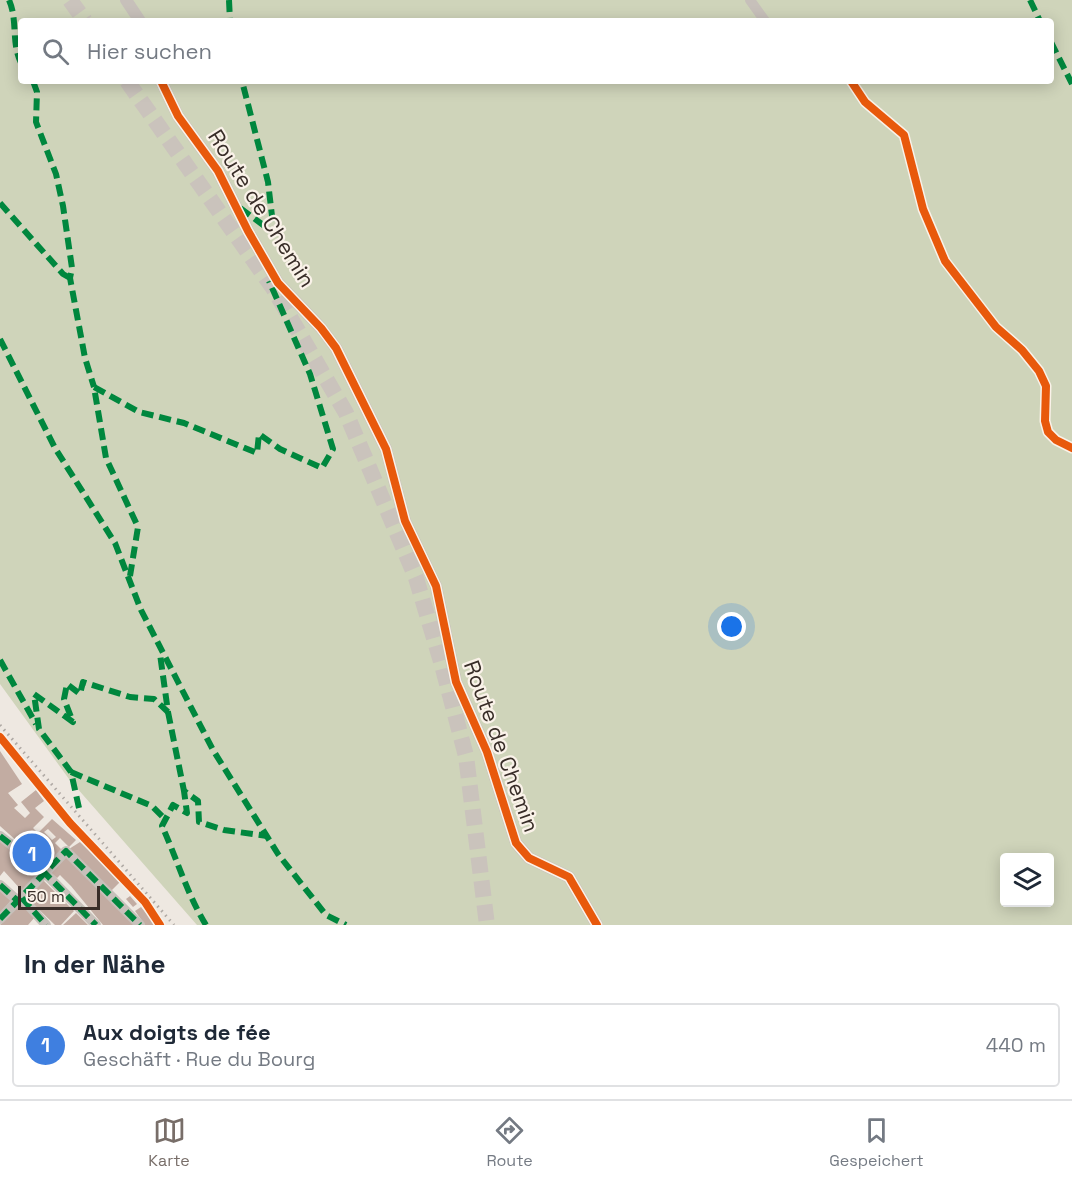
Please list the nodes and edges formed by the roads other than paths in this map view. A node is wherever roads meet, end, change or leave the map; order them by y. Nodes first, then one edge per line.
1 (126, 0) edge
2 (750, 0) edge
3 (138, 18) edge
4 (763, 18) edge
5 (162, 84) edge
6 (853, 84) edge
7 (1072, 448) edge
8 (0, 737) edge
9 (0, 836) edge
10 (45, 873) junction
11 (0, 885) edge
12 (20, 899) junction
13 (0, 919) edge
14 (46, 925) edge
15 (96, 925) edge
16 (140, 925) edge
17 (160, 925) edge
18 (597, 925) edge

1 - 3 street
2 - 4 street
5 - 18 street, Route de Chemin
6 - 7 street
8 - 17 street
9 - 10 street
10 - 12 street
10 - 15 street
10 - 16 street
11 - 12 street
12 - 13 street
12 - 14 street

